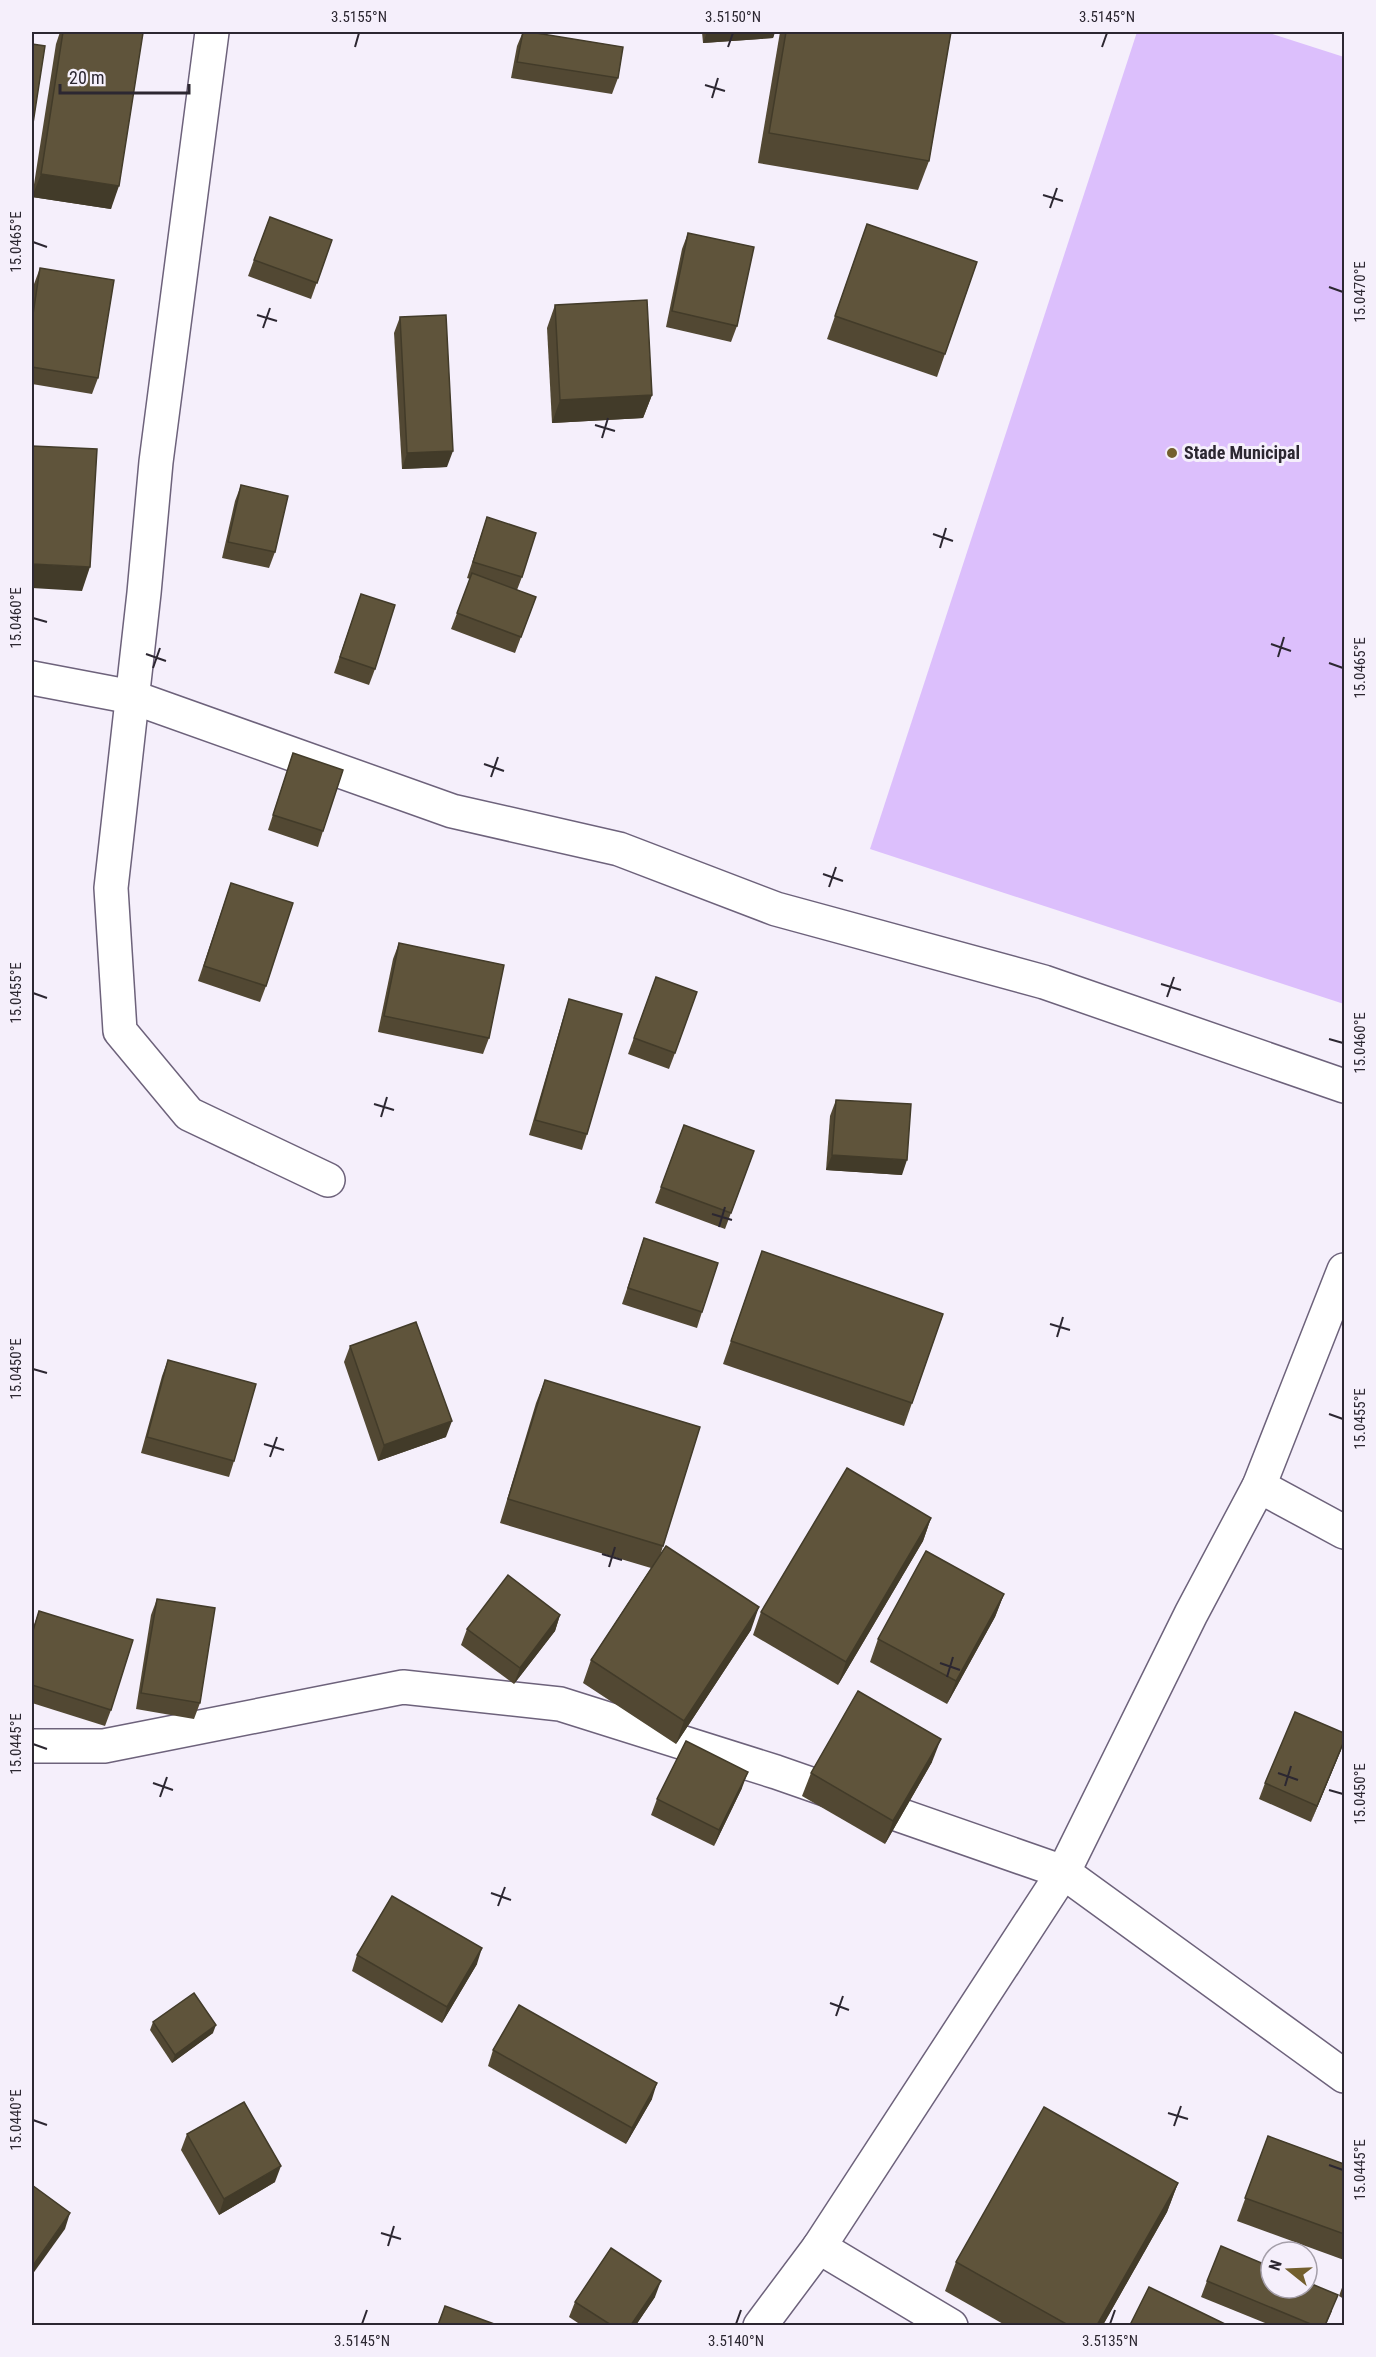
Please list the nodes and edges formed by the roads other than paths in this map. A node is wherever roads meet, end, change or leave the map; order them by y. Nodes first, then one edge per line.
1 (212, 32) edge
2 (32, 678) edge
3 (132, 697) junction
4 (1344, 1086) edge
5 (328, 1180) dead end
6 (1344, 1270) edge
7 (1259, 1486) junction
8 (1344, 1532) edge
9 (32, 1746) edge
10 (1063, 1872) junction
11 (1344, 2076) edge
12 (819, 2247) junction
13 (760, 2325) edge
14 (951, 2325) edge

1 - 3 street
2 - 3 street
3 - 4 street
3 - 5 street
6 - 7 street
7 - 8 street
7 - 10 street
9 - 10 street
10 - 11 street
10 - 12 street
12 - 13 street
12 - 14 street

